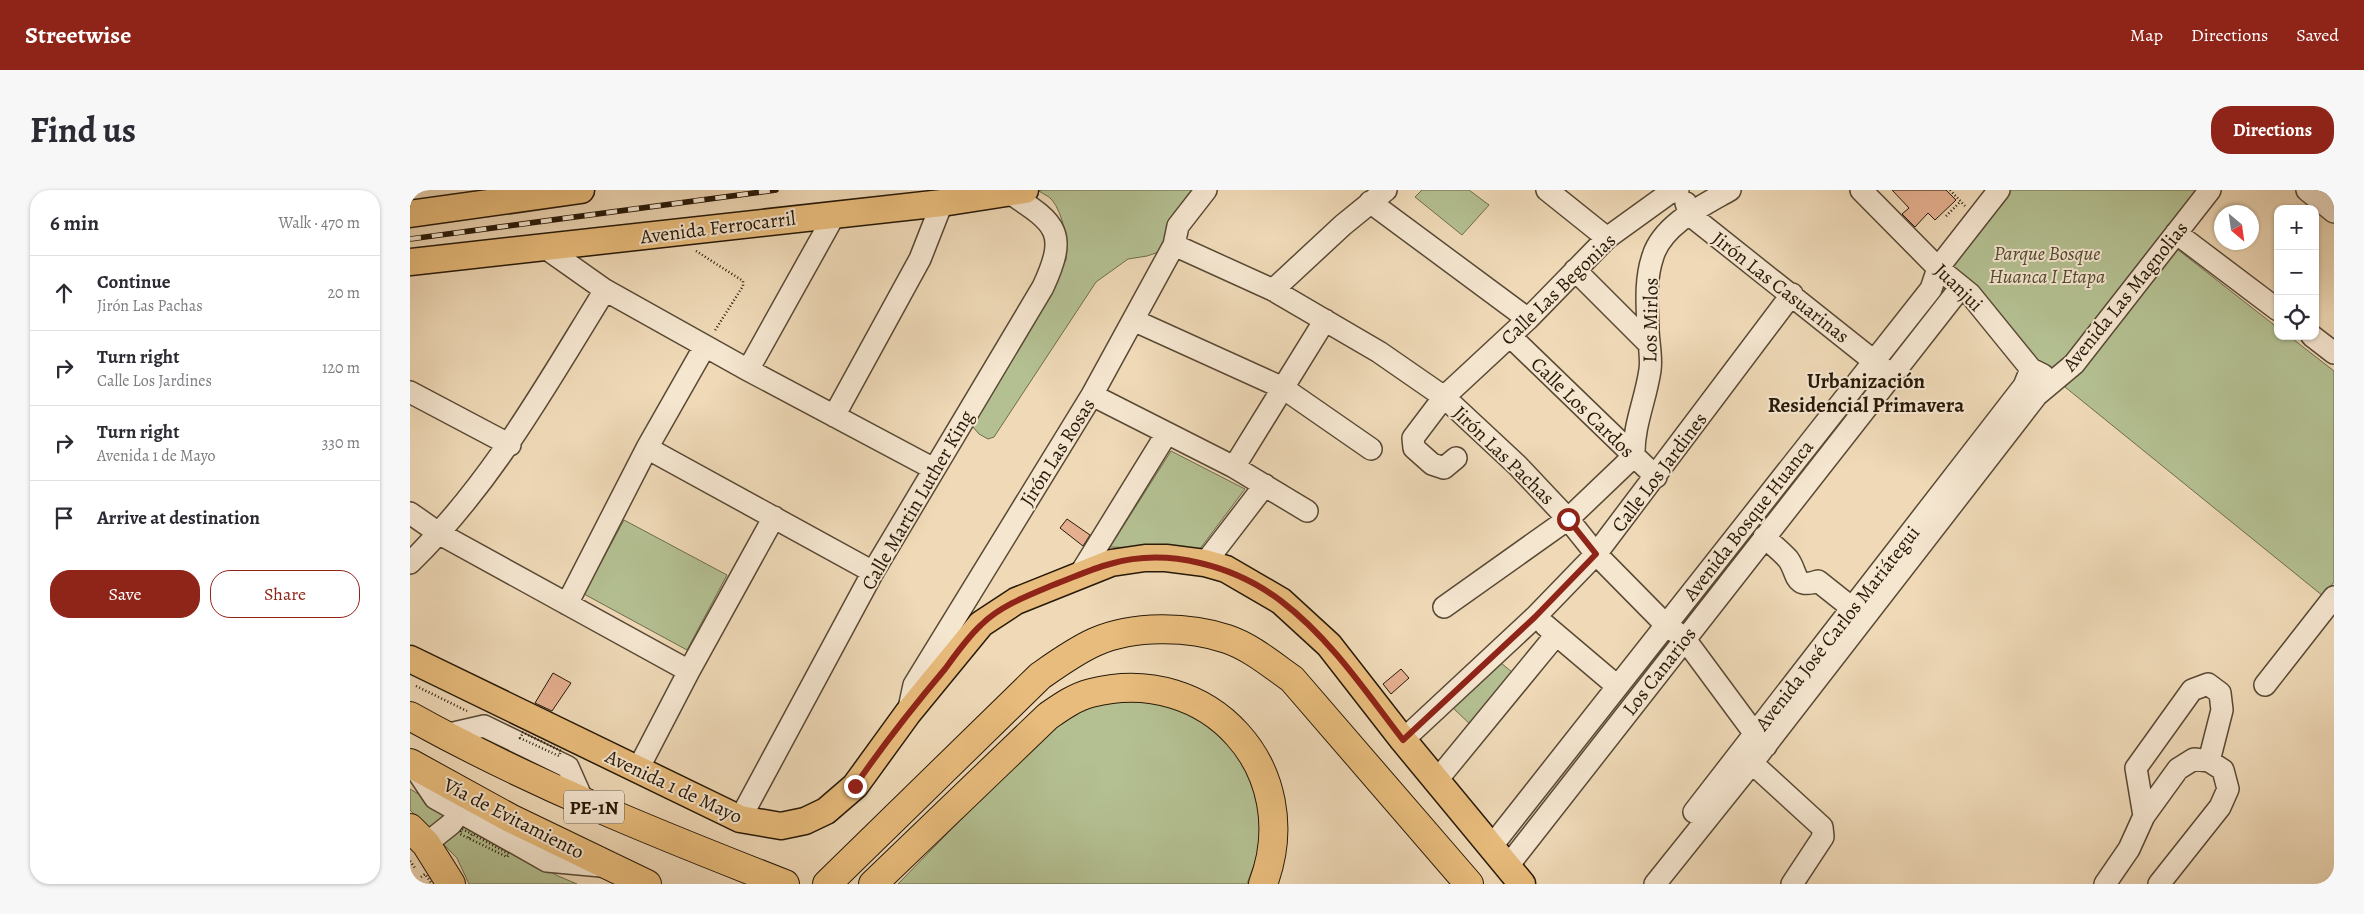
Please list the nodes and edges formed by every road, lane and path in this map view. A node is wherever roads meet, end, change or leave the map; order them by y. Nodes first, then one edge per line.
1 (581, 190) edge
2 (1206, 190) edge
3 (1547, 190) edge
4 (1678, 190) edge
5 (1686, 190) edge
6 (1730, 190) edge
7 (1861, 190) edge
8 (1950, 190) edge
9 (2210, 190) edge
10 (2307, 190) edge
11 (1018, 192) edge
12 (1993, 192) edge
13 (1378, 196) edge
14 (1961, 201) junction
15 (942, 203) junction
16 (1968, 209) dead end
17 (2334, 212) edge
18 (410, 214) edge
19 (835, 214) junction
20 (1690, 215) junction
21 (1946, 216) dead end
22 (668, 233) junction
23 (2176, 233) junction
24 (1607, 238) junction
25 (1174, 245) junction
26 (544, 247) junction
27 (410, 262) edge
28 (1938, 268) junction
29 (1575, 270) junction
30 (1961, 287) junction
31 (605, 290) junction
32 (1273, 290) junction
33 (1792, 294) junction
34 (2274, 307) edge
35 (1528, 319) junction
36 (1133, 320) junction
37 (1325, 320) junction
38 (1510, 336) junction
39 (2317, 340) edge
40 (1648, 343) junction
41 (705, 346) junction
42 (2334, 353) edge
43 (1874, 361) junction
44 (2031, 369) junction
45 (748, 370) junction
46 (1892, 375) junction
47 (2058, 378) junction
48 (1282, 388) junction
49 (410, 392) edge
50 (1092, 395) junction
51 (1444, 397) junction
52 (834, 416) junction
53 (1167, 433) junction
54 (510, 445) junction
55 (647, 448) junction
56 (1371, 449) dead end
57 (1634, 456) junction
58 (1456, 458) dead end
59 (1234, 467) junction
60 (934, 469) junction
61 (1656, 476) junction
62 (1264, 485) junction
63 (1764, 501) junction
64 (1307, 510) dead end
65 (410, 513) edge
66 (1781, 515) junction
67 (774, 517) junction
68 (1568, 519) junction
69 (440, 534) junction
70 (1764, 536) junction
71 (1596, 554) junction
72 (410, 563) edge
73 (1205, 564) junction
74 (873, 572) junction
75 (1080, 574) junction
76 (2334, 597) edge
77 (567, 604) junction
78 (1444, 607) dead end
79 (1852, 608) junction
80 (1535, 617) junction
81 (1666, 624) junction
82 (1556, 635) junction
83 (1684, 638) junction
84 (410, 659) edge
85 (689, 671) junction
86 (410, 682) edge
87 (2265, 685) dead end
88 (1617, 686) junction
89 (908, 713) junction
90 (474, 715) dead end
91 (410, 716) edge
92 (522, 733) joint
93 (1403, 740) junction
94 (1760, 740) junction
95 (2208, 761) junction
96 (1752, 763) junction
97 (412, 764) edge
98 (637, 771) junction
99 (1437, 780) junction
100 (459, 813) junction
101 (2144, 816) junction
102 (740, 819) junction
103 (472, 834) junction
104 (418, 836) edge
105 (469, 838) dead end
106 (1491, 847) junction
107 (610, 867) junction
108 (1515, 876) edge
109 (421, 877) dead end
110 (1802, 880) edge
111 (432, 884) edge
112 (451, 884) edge
113 (646, 884) edge
114 (785, 884) edge
115 (827, 884) edge
116 (873, 884) edge
117 (1263, 884) edge
118 (1468, 884) edge
119 (1639, 884) edge
120 (1655, 884) edge
121 (2105, 884) edge
122 (2159, 884) edge

1 - 18 main road
2 - 25 street, Jirón Las Rosas
3 - 24 street
4 - 24 street, Calle Las Begonias
5 - 20 street
6 - 20 street, Los Mirlos
7 - 28 street, Juanjui
8 - 14 path
9 - 23 street, Avenida Las Magnolias
10 - 17 street
11 - 15 main road, Avenida Ferrocarril
11 - 60 street, Calle Martin Luther King
12 - 28 street, Avenida Bosque Huanca
13 - 32 street
13 - 35 street
14 - 16 path
14 - 21 path
15 - 19 main road, Avenida Ferrocarril
15 - 52 street
19 - 22 main road, Avenida Ferrocarril
19 - 45 street
20 - 33 street, Jirón Las Casuarinas
20 - 40 street, Los Mirlos
22 - 26 main road, Avenida Ferrocarril
22 - 41 path
23 - 34 street
23 - 47 street, Avenida Las Magnolias
24 - 29 street, Calle Las Begonias
25 - 32 street, Jirón Las Pachas
25 - 36 street, Jirón Las Rosas
26 - 27 main road, Avenida Ferrocarril
26 - 31 street
28 - 30 street, Juanjui
28 - 43 street, Avenida Bosque Huanca
29 - 35 street, Calle Las Begonias
29 - 40 street
30 - 44 street, Juanjui
30 - 46 street, Los Canarios
31 - 41 street
31 - 54 street
32 - 37 street, Jirón Las Pachas
33 - 43 street, Jirón Las Casuarinas
33 - 61 street, Calle Los Jardines
35 - 38 street, Calle Las Begonias
36 - 48 street
36 - 50 street, Jirón Las Rosas
37 - 48 street
37 - 51 street, Jirón Las Pachas
38 - 51 street, Calle Las Begonias
38 - 57 street, Calle Los Cardos
39 - 42 street
40 - 57 street, Los Mirlos
41 - 45 street
41 - 55 street
43 - 46 street, Jirón Las Casuarinas
43 - 63 street, Avenida Bosque Huanca
44 - 47 street
44 - 79 street, Avenida José Carlos Mariátegui
45 - 52 street
46 - 66 street, Los Canarios
47 - 94 street, Avenida José Carlos Mariátegui
48 - 56 street
48 - 59 street
49 - 54 street
50 - 53 street
50 - 89 street, Jirón Las Rosas
51 - 58 street, Calle Las Begonias
51 - 68 street, Jirón Las Pachas
52 - 60 street
53 - 59 street
53 - 75 street
54 - 69 street
55 - 67 street
55 - 77 street
57 - 61 street, Calle Los Cardos
57 - 68 street
59 - 62 street
60 - 74 street, Calle Martin Luther King
61 - 71 street, Calle Los Jardines
62 - 64 street
62 - 73 street
63 - 66 street
63 - 81 street, Avenida Bosque Huanca
65 - 69 street
66 - 70 street, Los Canarios
67 - 74 street
67 - 85 street
68 - 71 street, Jirón Las Pachas
68 - 78 street
69 - 72 street
69 - 77 street
70 - 79 street
70 - 83 street, Los Canarios
71 - 80 street, Calle Los Jardines
71 - 81 street, Jirón Las Pachas
73 - 75 main road, Avenida 1 de Mayo
73 - 93 main road, Avenida 1 de Mayo
74 - 102 street, Calle Martin Luther King
75 - 89 main road, Avenida 1 de Mayo
76 - 87 street
77 - 85 street
79 - 94 street, Avenida José Carlos Mariátegui
80 - 82 street
80 - 93 street, Calle Los Jardines
81 - 83 street, Jirón Las Pachas
81 - 88 street, Avenida Bosque Huanca
82 - 88 street
82 - 99 street
83 - 94 street, Jirón Las Pachas
83 - 108 street, Los Canarios
84 - 98 main road, Avenida 1 de Mayo
85 - 98 street
86 - 90 path
88 - 106 street, Avenida Bosque Huanca
89 - 102 main road, Avenida 1 de Mayo
91 - 114 highway, Vía de Evitamiento / PE-1N
92 - 92 path, bridge
93 - 99 main road, Avenida 1 de Mayo
94 - 96 street, Avenida José Carlos Mariátegui
94 - 119 street, Avenida José Carlos Mariátegui
95 - 101 street
95 - 101 street
95 - 122 street
96 - 110 street
96 - 120 street, Avenida José Carlos Mariátegui
97 - 100 street
97 - 107 highway, Vía de Evitamiento / PE-1N
98 - 102 main road, Avenida 1 de Mayo
99 - 106 main road, Avenida 1 de Mayo
100 - 104 street
100 - 107 street
101 - 121 street
103 - 103 path, bridge
103 - 105 path, bridge
104 - 112 highway
106 - 108 main road, Avenida 1 de Mayo
107 - 113 highway, Vía de Evitamiento / PE-1N
109 - 111 path, bridge
115 - 118 highway
116 - 117 highway

